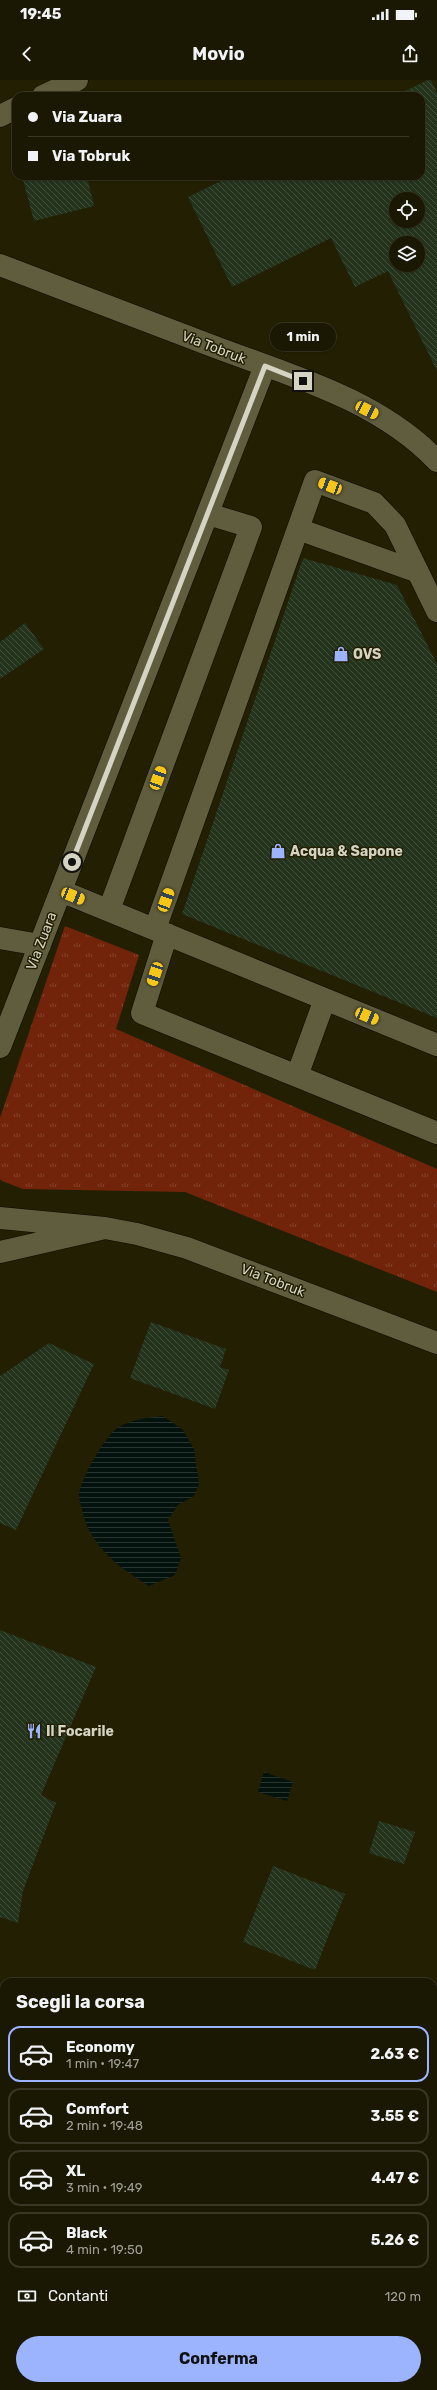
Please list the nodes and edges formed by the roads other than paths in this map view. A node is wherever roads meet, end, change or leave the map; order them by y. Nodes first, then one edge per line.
1 (77, 80) edge
2 (51, 92) edge
3 (12, 110) edge
4 (0, 116) edge
5 (0, 265) edge
6 (265, 366) junction
7 (437, 461) edge
8 (208, 514) junction
9 (298, 528) junction
10 (418, 572) junction
11 (437, 611) edge
12 (61, 891) junction
13 (109, 910) junction
14 (161, 932) junction
15 (0, 938) edge
16 (40, 945) junction
17 (325, 999) junction
18 (437, 1045) edge
19 (0, 1047) edge
20 (297, 1076) junction
21 (437, 1134) edge
22 (0, 1218) edge
23 (105, 1228) junction
24 (0, 1252) edge
25 (437, 1343) edge

1 - 2 street
3 - 4 street
5 - 6 street, Via Tobruk
6 - 7 street, Via Tobruk
6 - 8 street, Via Zuara
8 - 12 street, Via Zuara
8 - 13 street
9 - 10 street
9 - 10 street
9 - 14 street
10 - 11 street
12 - 13 street
12 - 16 street, Via Zuara
13 - 14 street
14 - 17 street
14 - 20 street
15 - 16 street
16 - 19 street, Via Zuara
17 - 18 street
17 - 20 street
20 - 21 street
22 - 23 street, Via Tobruk
23 - 24 street, Via Tobruk
23 - 25 street, Via Tobruk

